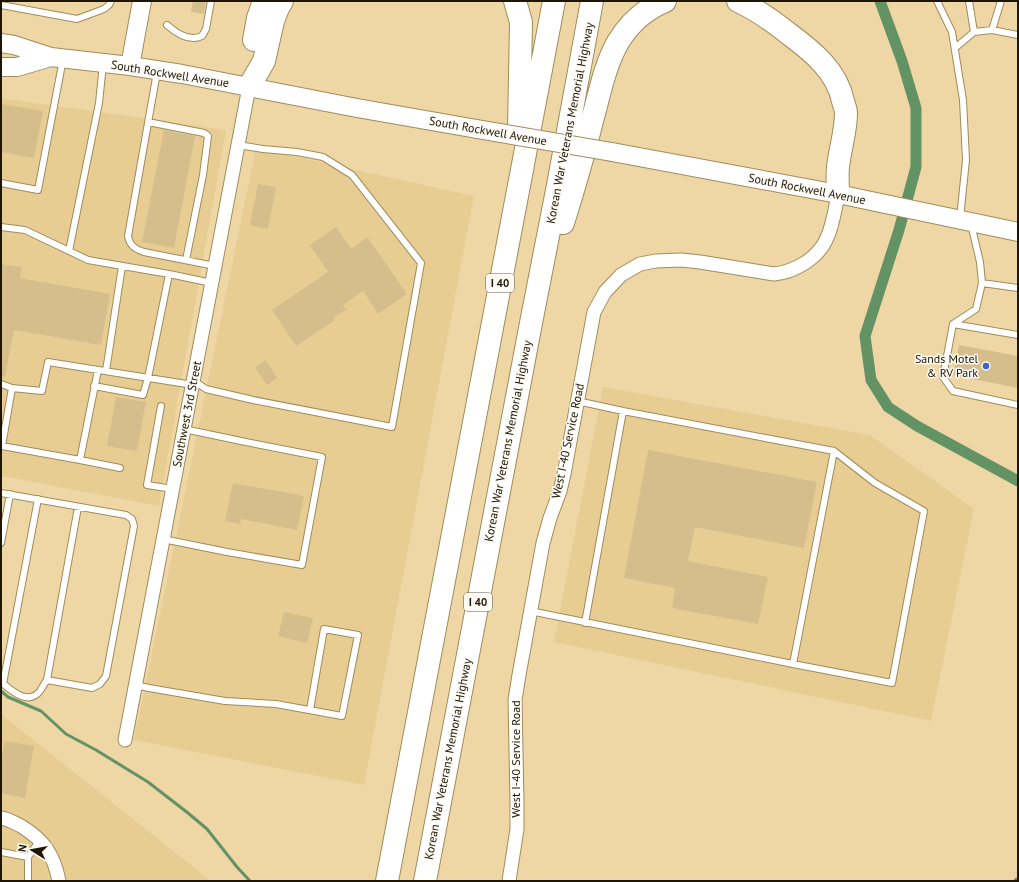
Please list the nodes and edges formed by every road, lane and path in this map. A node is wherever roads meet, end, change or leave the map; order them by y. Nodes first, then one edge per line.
1 (22, 1) edge
2 (111, 1) edge
3 (142, 1) edge
4 (211, 1) edge
5 (264, 1) edge
6 (282, 1) edge
7 (515, 1) edge
8 (554, 1) edge
9 (592, 1) edge
10 (665, 1) edge
11 (738, 1) edge
12 (770, 1) edge
13 (937, 1) edge
14 (969, 1) edge
15 (1001, 1) edge
16 (1, 5) edge
17 (21, 8) junction
18 (167, 25) dead end
19 (992, 30) junction
20 (974, 32) junction
21 (1018, 35) edge
22 (1, 43) edge
23 (955, 48) junction
24 (57, 58) junction
25 (104, 63) junction
26 (130, 66) junction
27 (1, 67) edge
28 (158, 70) junction
29 (249, 87) junction
30 (148, 122) junction
31 (238, 145) junction
32 (1, 183) edge
33 (838, 194) junction
34 (517, 195) junction
35 (965, 221) junction
36 (1, 227) edge
37 (1018, 232) edge
38 (69, 251) junction
39 (186, 260) junction
40 (122, 266) junction
41 (215, 266) junction
42 (169, 274) junction
43 (212, 283) junction
44 (982, 283) junction
45 (1018, 288) edge
46 (531, 323) junction
47 (953, 324) junction
48 (1018, 335) edge
49 (98, 370) junction
50 (106, 371) junction
51 (148, 378) junction
52 (193, 383) junction
53 (1, 384) edge
54 (94, 386) junction
55 (12, 388) junction
56 (577, 401) junction
57 (1018, 405) edge
58 (160, 406) dead end
59 (623, 411) junction
60 (184, 429) junction
61 (834, 451) junction
62 (80, 460) junction
63 (120, 468) dead end
64 (173, 489) junction
65 (1, 493) edge
66 (10, 494) junction
67 (38, 499) junction
68 (78, 507) junction
69 (163, 539) junction
70 (1, 543) edge
71 (530, 611) junction
72 (585, 623) junction
73 (793, 664) junction
74 (46, 680) junction
75 (2, 683) edge
76 (135, 685) junction
77 (310, 710) junction
78 (125, 740) dead end
79 (2, 818) edge
80 (40, 840) junction
81 (1, 852) edge
82 (28, 857) junction
83 (1018, 877) edge
84 (28, 881) edge
85 (59, 881) edge
86 (387, 881) edge
87 (425, 881) edge
88 (509, 881) edge
89 (1014, 881) edge

1 - 17 lane
2 - 17 lane
3 - 26 street
4 - 18 lane
5 - 29 highway
6 - 29 highway
7 - 34 highway
8 - 34 highway, I 40
9 - 46 highway, Korean War Veterans Memorial Highway / I 40
10 - 46 highway
11 - 33 highway
12 - 33 highway
13 - 23 lane
14 - 20 lane
15 - 19 lane
16 - 17 lane
19 - 20 lane
19 - 21 lane
20 - 23 lane
22 - 24 street
23 - 35 lane
24 - 25 street, South Rockwell Avenue
24 - 27 street
24 - 32 lane
25 - 26 street, South Rockwell Avenue
25 - 38 lane
26 - 28 street, South Rockwell Avenue
28 - 29 street, South Rockwell Avenue
28 - 30 lane
29 - 31 street, Southwest 3rd Street
29 - 33 street, South Rockwell Avenue, bridge
30 - 39 lane
30 - 39 lane
31 - 41 street, Southwest 3rd Street
31 - 52 lane
33 - 35 street, South Rockwell Avenue
33 - 56 street, West I-40 Service Road
34 - 86 highway, I 40
35 - 37 street, South Rockwell Avenue
35 - 44 lane
36 - 38 lane
38 - 40 lane
39 - 41 lane
40 - 42 lane
40 - 50 lane
41 - 43 street, Southwest 3rd Street
42 - 43 lane
42 - 51 lane
43 - 52 street, Southwest 3rd Street
44 - 45 lane
44 - 47 lane
46 - 87 highway, Korean War Veterans Memorial Highway / I 40
47 - 48 lane
47 - 57 lane
49 - 50 lane
49 - 54 lane
49 - 55 lane
50 - 51 lane
51 - 52 lane
51 - 54 lane
52 - 60 street, Southwest 3rd Street
53 - 55 lane
54 - 62 lane
55 - 62 lane
56 - 59 lane
56 - 71 street, West I-40 Service Road
58 - 64 lane
59 - 61 lane
59 - 72 lane
60 - 64 street, Southwest 3rd Street
60 - 69 lane
61 - 73 lane
61 - 73 lane
62 - 63 lane
64 - 69 street, Southwest 3rd Street
65 - 66 lane
66 - 67 lane
66 - 70 lane
67 - 68 lane
67 - 75 lane
68 - 74 lane
68 - 74 lane
69 - 76 street, Southwest 3rd Street
71 - 72 lane
71 - 88 street, West I-40 Service Road
72 - 73 lane
74 - 75 lane
76 - 77 lane
76 - 78 street, Southwest 3rd Street
77 - 77 lane
79 - 80 street
80 - 82 lane
80 - 85 street
81 - 82 lane
82 - 84 lane
83 - 89 path

